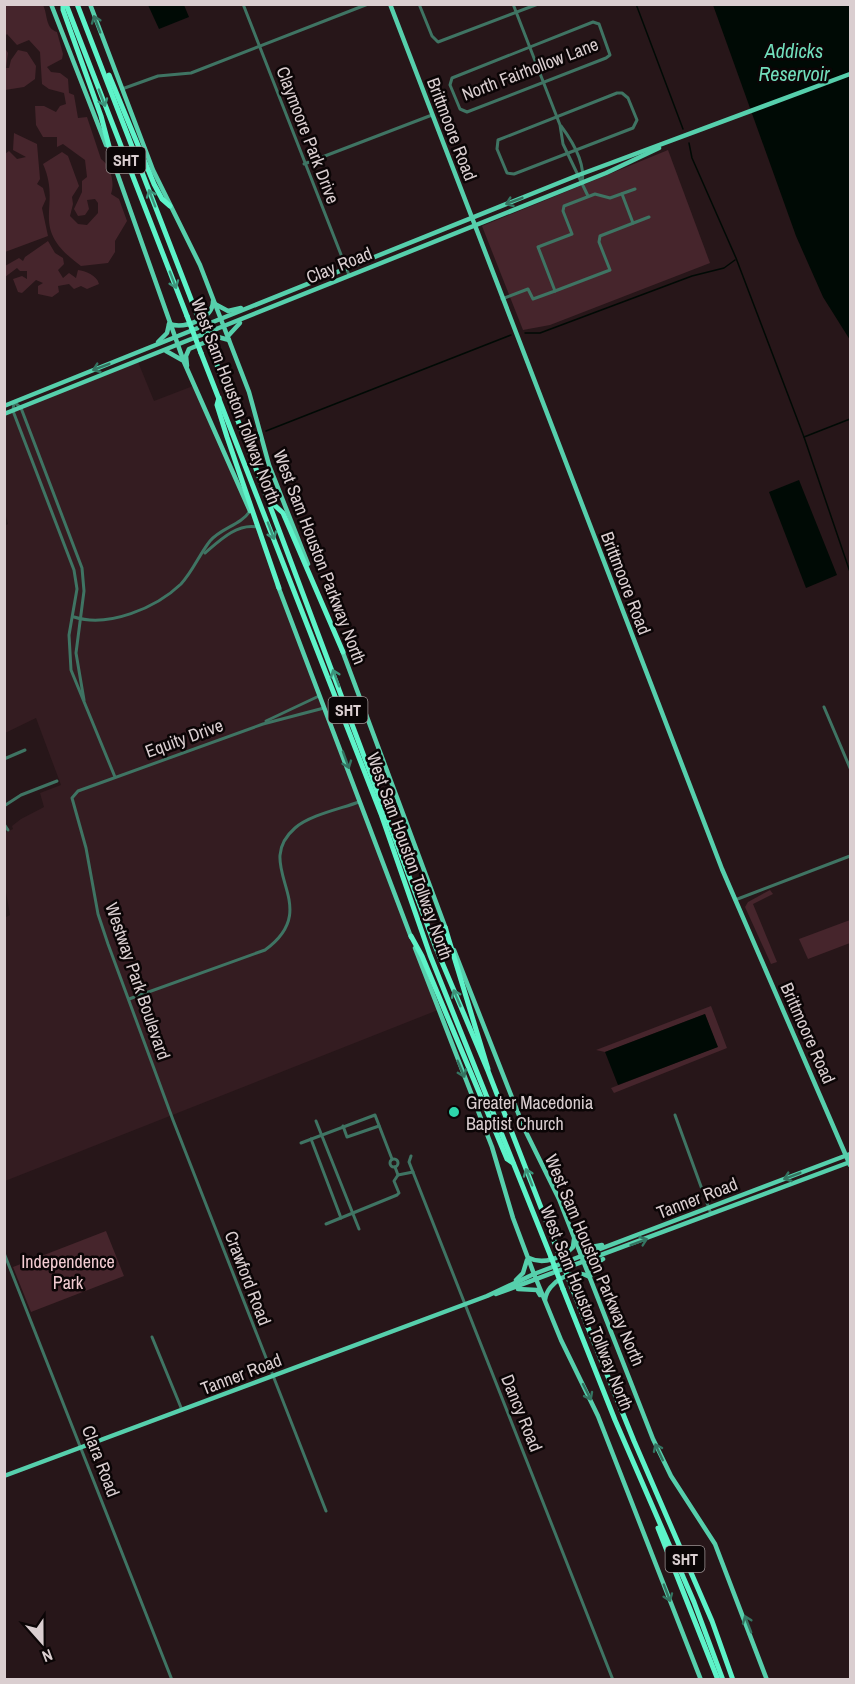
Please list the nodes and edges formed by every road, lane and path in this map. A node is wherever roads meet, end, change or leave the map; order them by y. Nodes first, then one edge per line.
1 (51, 4) edge
2 (65, 4) edge
3 (77, 4) edge
4 (90, 4) edge
5 (243, 4) edge
6 (368, 4) edge
7 (390, 4) edge
8 (419, 4) edge
9 (513, 4) edge
10 (538, 4) edge
11 (517, 13) junction
12 (94, 44) junction
13 (259, 47) junction
14 (530, 47) junction
15 (850, 74) edge
16 (544, 82) junction
17 (122, 89) junction
18 (432, 115) junction
19 (557, 118) junction
20 (560, 125) junction
21 (683, 137) junction
22 (576, 151) junction
23 (567, 154) junction
24 (304, 164) junction
25 (115, 169) junction
26 (584, 172) junction
27 (576, 176) junction
28 (582, 183) junction
29 (635, 189) dead end
30 (531, 194) junction
31 (622, 194) junction
32 (588, 196) junction
33 (534, 202) junction
34 (171, 206) junction
35 (472, 217) junction
36 (649, 217) dead end
37 (633, 223) junction
38 (473, 226) junction
39 (409, 242) junction
40 (412, 250) junction
41 (346, 267) junction
42 (349, 275) junction
43 (287, 291) junction
44 (555, 291) junction
45 (290, 299) junction
46 (501, 299) junction
47 (214, 302) junction
48 (252, 306) junction
49 (249, 317) junction
50 (221, 319) junction
51 (169, 324) junction
52 (224, 327) junction
53 (174, 337) junction
54 (228, 338) junction
55 (155, 345) junction
56 (177, 346) junction
57 (166, 351) junction
58 (122, 359) junction
59 (184, 362) junction
60 (124, 366) junction
61 (187, 369) junction
62 (72, 378) junction
63 (75, 386) junction
64 (219, 398) junction
65 (14, 402) junction
66 (4, 406) edge
67 (21, 408) junction
68 (13, 411) junction
69 (4, 414) edge
70 (268, 498) junction
71 (250, 512) junction
72 (256, 527) junction
73 (201, 556) junction
74 (279, 588) junction
75 (74, 617) junction
76 (80, 619) junction
77 (343, 652) junction
78 (320, 694) junction
79 (86, 704) junction
80 (824, 707) dead end
81 (326, 709) junction
82 (263, 724) junction
83 (25, 750) dead end
84 (4, 759) edge
85 (850, 768) edge
86 (115, 777) junction
87 (57, 781) dead end
88 (361, 801) junction
89 (4, 806) edge
90 (4, 824) edge
91 (8, 830) dead end
92 (850, 856) edge
93 (735, 900) junction
94 (445, 927) junction
95 (411, 936) junction
96 (129, 999) junction
97 (488, 1071) junction
98 (675, 1115) dead end
99 (172, 1120) joint
100 (315, 1121) dead end
101 (343, 1126) junction
102 (379, 1126) junction
103 (321, 1135) junction
104 (311, 1139) junction
105 (300, 1143) dead end
106 (848, 1154) edge
107 (411, 1155) dead end
108 (850, 1163) edge
109 (514, 1164) junction
110 (413, 1172) junction
111 (398, 1175) junction
112 (710, 1207) junction
113 (353, 1213) junction
114 (711, 1216) junction
115 (341, 1218) junction
116 (326, 1224) dead end
117 (359, 1229) dead end
118 (574, 1236) junction
119 (628, 1238) junction
120 (617, 1251) junction
121 (4, 1253) edge
122 (582, 1256) junction
123 (527, 1257) junction
124 (585, 1263) junction
125 (534, 1274) junction
126 (590, 1277) junction
127 (536, 1281) junction
128 (507, 1288) junction
129 (545, 1302) junction
130 (465, 1304) junction
131 (152, 1337) dead end
132 (273, 1376) junction
133 (182, 1410) junction
134 (617, 1424) junction
135 (81, 1448) junction
136 (4, 1476) edge
137 (326, 1511) dead end
138 (172, 1680) edge
139 (613, 1680) edge
140 (701, 1680) edge
141 (721, 1680) edge
142 (733, 1680) edge
143 (767, 1680) edge

1 - 25 main road
2 - 25 highway
2 -> 64 highway, West Sam Houston Tollway North / SHT, bridge
3 - 12 highway, West Sam Houston Tollway North / SHT
17 -> 4 main road, West Sam Houston Parkway North
5 - 13 street, Claymoore Park Drive
6 - 13 street
7 - 18 main road, Brittmoore Road
8 - 11 street
9 - 11 street
10 - 11 street
11 - 14 street
12 - 34 highway
70 -> 12 highway, West Sam Houston Tollway North / SHT, bridge
13 - 17 street
13 - 24 street, Claymoore Park Drive
14 - 16 street
14 - 16 street, North Fairhollow Lane
14 - 16 street, North Fairhollow Lane
15 - 21 main road, Clay Road
16 - 19 street
17 - 34 main road, West Sam Houston Parkway North
18 - 24 street
18 - 35 main road, Brittmoore Road
19 - 20 street
19 - 22 street
19 - 23 street
20 - 22 street
20 - 23 street
21 - 26 main road, Clay Road
21 - 28 main road, Clay Road
22 - 23 street
22 - 26 street
23 - 27 street
24 - 41 street, Claymoore Park Drive
25 - 51 main road
26 - 27 main road, Clay Road
26 - 28 street
27 - 28 street
27 - 30 main road, Clay Road
28 - 32 street
28 - 33 main road, Clay Road
29 - 31 street
30 - 33 main road
30 -> 35 main road, Clay Road
31 - 32 street
31 - 37 street
32 - 44 street
33 - 38 main road, Clay Road
34 - 47 main road, West Sam Houston Parkway North
35 - 38 main road, Brittmoore Road
35 - 39 main road, Clay Road
36 - 37 street
37 - 44 street
38 - 40 main road, Clay Road
38 - 46 main road, Brittmoore Road
39 - 40 main road
39 - 41 main road, Clay Road
40 - 42 main road, Clay Road
41 - 42 street, Claymoore Park Drive
41 - 43 main road, Clay Road
42 - 45 main road, Clay Road
43 - 45 main road
43 - 48 main road, Clay Road
44 - 46 street
45 - 49 main road, Clay Road
46 - 93 main road, Brittmoore Road
47 - 48 main road
47 - 50 main road, West Sam Houston Parkway North
47 - 51 main road
48 - 50 main road, Clay Road
49 - 52 main road, Clay Road
49 - 54 main road
50 - 52 main road, West Sam Houston Parkway North
50 - 53 main road, Clay Road
51 - 53 main road
51 - 55 main road
52 - 54 main road, West Sam Houston Parkway North
52 - 56 main road, Clay Road
53 - 55 main road, Clay Road
53 - 56 main road
54 - 61 main road
54 - 77 main road, West Sam Houston Parkway North
55 - 58 main road, Clay Road
56 - 57 main road, Clay Road
56 - 59 main road
57 - 59 main road
57 - 60 main road, Clay Road
58 - 60 main road
58 -> 62 main road, Clay Road
59 - 61 main road
60 - 63 main road, Clay Road
61 - 71 main road
62 - 63 main road
62 - 65 main road, Clay Road
63 - 67 main road, Clay Road
64 - 74 highway
64 -> 109 highway, West Sam Houston Tollway North / SHT
65 - 66 main road, Clay Road
65 - 67 street
65 - 68 street
67 - 68 main road, Clay Road
67 - 76 street
68 - 69 main road, Clay Road
68 - 75 street
70 - 77 highway
97 -> 70 highway, West Sam Houston Tollway North / SHT
71 - 72 main road
71 - 73 street
72 - 73 street
72 - 74 main road
73 - 76 street
74 - 78 main road
75 - 76 street
75 - 79 street
76 - 79 street
77 - 94 main road, West Sam Houston Parkway North
78 - 81 main road
78 - 82 street, Equity Drive
79 - 86 street
80 - 85 street
81 - 82 street, Equity Drive
81 -> 88 main road
82 - 86 street, Equity Drive
83 - 84 street
86 - 96 street, Westway Park Boulevard
87 - 89 street
88 - 95 main road
88 - 96 street
90 - 91 street
92 - 93 street
93 - 106 main road, Brittmoore Road
94 - 97 highway
94 - 118 main road, West Sam Houston Parkway North
95 - 109 highway
95 -> 123 main road
96 - 99 street, Westway Park Boulevard
142 -> 97 highway, West Sam Houston Tollway North / SHT, bridge
98 - 112 street
99 - 132 street, Crawford Road
100 - 103 street
101 - 102 street
101 - 102 street
101 - 103 street
102 - 111 street
103 - 104 street
103 - 113 street
104 - 105 street
104 - 115 street
106 - 108 main road, Brittmoore Road
106 -> 112 main road, Tanner Road
107 - 110 street, Dancy Road
108 - 114 main road, Tanner Road
109 - 134 highway, West Sam Houston Tollway North / SHT, bridge
110 - 111 street
110 - 130 street, Dancy Road
111 - 113 street
112 - 114 street
112 - 119 main road, Tanner Road
113 - 115 street
113 - 117 street
120 -> 114 main road, Tanner Road
115 - 116 street
118 - 119 main road
118 - 122 main road, West Sam Houston Parkway North
118 - 123 main road
119 - 122 main road, Tanner Road
120 - 124 main road, Tanner Road
120 - 126 main road
121 - 135 street, Clara Road
122 - 124 main road, West Sam Houston Parkway North
122 - 125 main road, Tanner Road
123 - 125 main road
123 - 128 main road
124 - 126 main road, West Sam Houston Parkway North
124 - 127 main road, Tanner Road
125 - 127 main road
125 - 128 main road, Tanner Road
126 - 129 main road
143 -> 126 main road, West Sam Houston Parkway North
127 - 128 main road, Tanner Road
127 - 129 main road
128 - 129 main road
128 - 130 main road, Tanner Road
129 -> 140 main road
130 - 132 main road, Tanner Road
130 - 139 street, Dancy Road
131 - 133 street
132 - 133 main road, Tanner Road
132 - 137 street, Crawford Road
133 - 135 main road, Tanner Road
134 - 141 highway, SHT
134 - 141 highway, West Sam Houston Tollway North / SHT
135 - 136 main road, Tanner Road
135 - 138 street, Clara Road

